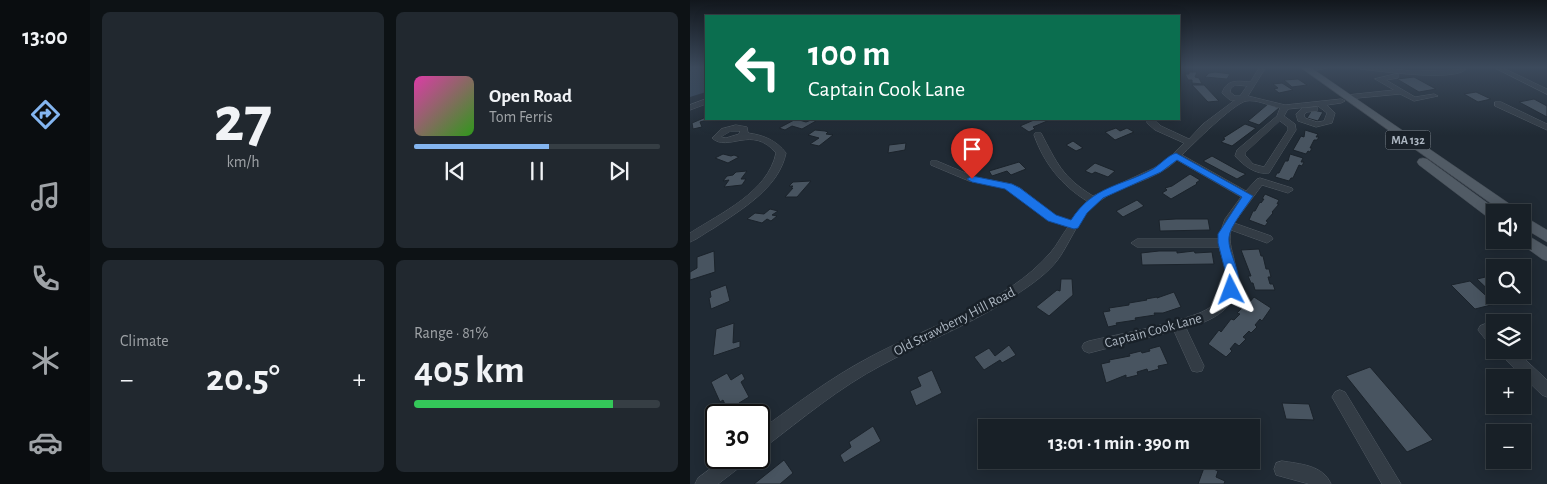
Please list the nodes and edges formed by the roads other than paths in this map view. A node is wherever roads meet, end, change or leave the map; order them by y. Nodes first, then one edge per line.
1 (1226, 90) edge
2 (1247, 90) edge
3 (1329, 90) edge
4 (1332, 90) edge
5 (1398, 90) edge
6 (1402, 92) junction
7 (1434, 96) dead end
8 (1242, 98) junction
9 (1344, 99) junction
10 (705, 101) edge
11 (1498, 104) dead end
12 (1285, 107) junction
13 (690, 108) edge
14 (1280, 117) junction
15 (1150, 121) dead end
16 (1547, 127) edge
17 (1038, 135) dead end
18 (743, 136) dead end
19 (1190, 142) junction
20 (1176, 156) junction
21 (934, 163) dead end
22 (1288, 190) dead end
23 (1248, 196) junction
24 (1093, 200) junction
25 (1500, 204) edge
26 (1486, 209) edge
27 (1228, 224) junction
28 (1074, 225) junction
29 (1531, 226) edge
30 (1547, 237) edge
31 (690, 238) edge
32 (1267, 240) dead end
33 (1136, 243) dead end
34 (1224, 243) junction
35 (1531, 243) edge
36 (1547, 255) edge
37 (1178, 325) junction
38 (1089, 347) dead end
39 (1514, 359) edge
40 (1197, 366) dead end
41 (1547, 390) edge
42 (1340, 397) dead end
43 (770, 433) edge
44 (724, 469) edge
45 (1282, 469) dead end
46 (704, 484) edge
47 (1322, 484) edge
48 (1392, 484) edge

1 - 8 street
2 - 8 street, Old Strawberry Hill Road
3 - 9 main road, MA 132
4 - 9 main road, MA 132
5 - 6 street
6 - 7 street
6 - 9 street
8 - 12 street
8 - 19 street, Old Strawberry Hill Road
9 - 12 street
9 - 25 main road, MA 132
9 - 26 main road, MA 132
10 - 13 street
11 - 16 street
12 - 14 street
14 - 14 street
15 - 19 street
17 - 24 street
18 - 31 street
19 - 20 street, Old Strawberry Hill Road
20 - 23 street
20 - 24 street, Old Strawberry Hill Road
21 - 28 street
22 - 23 street, Captain Cook Lane
23 - 27 street, Captain Cook Lane
24 - 28 street, Old Strawberry Hill Road
27 - 32 street
27 - 34 street, Captain Cook Lane
28 - 43 street, Old Strawberry Hill Road
29 - 30 main road
33 - 34 street
34 - 37 street, Captain Cook Lane
35 - 36 main road
37 - 38 street, Captain Cook Lane
37 - 40 street
39 - 41 street
42 - 48 street
44 - 46 street
45 - 47 street

